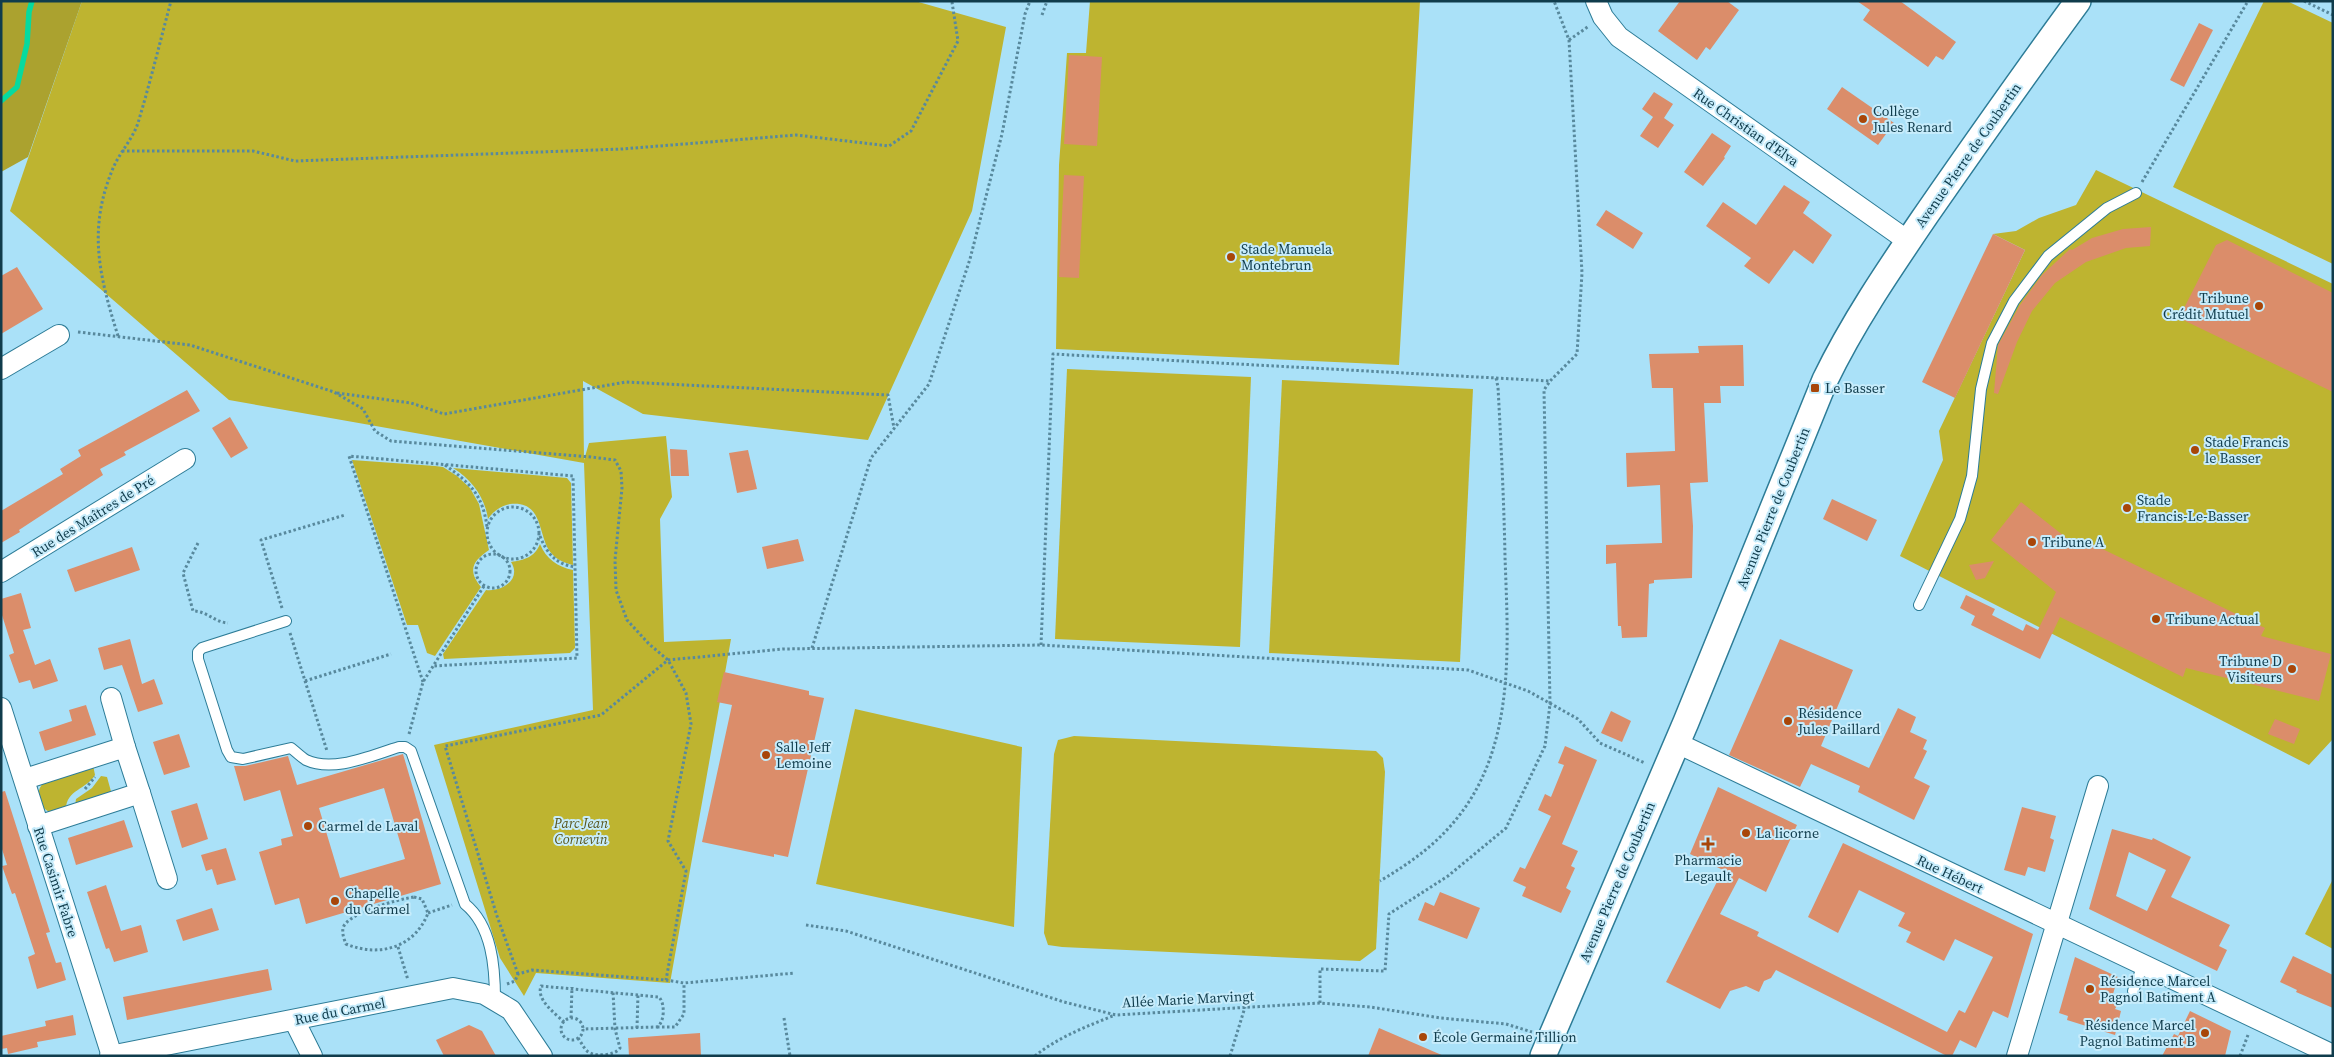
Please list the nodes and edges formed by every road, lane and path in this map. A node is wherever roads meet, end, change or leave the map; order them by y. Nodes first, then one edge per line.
1 (171, 1) edge
2 (952, 1) edge
3 (1030, 1) edge
4 (1047, 1) edge
5 (1554, 1) edge
6 (1596, 1) edge
7 (2078, 1) edge
8 (2248, 1) edge
9 (2304, 1) edge
10 (1042, 14) dead end
11 (2333, 15) edge
12 (122, 151) junction
13 (2136, 194) joint
14 (1908, 241) junction
15 (59, 335) joint
16 (118, 336) junction
17 (1, 369) edge
18 (1496, 378) junction
19 (1550, 381) junction
20 (334, 392) junction
21 (894, 428) junction
22 (184, 459) dead end
23 (444, 465) junction
24 (487, 530) junction
25 (540, 536) junction
26 (198, 542) dead end
27 (502, 556) junction
28 (575, 567) junction
29 (1, 572) edge
30 (484, 586) junction
31 (1919, 605) dead end
32 (286, 621) dead end
33 (232, 623) dead end
34 (1041, 645) junction
35 (812, 648) junction
36 (391, 654) dead end
37 (668, 660) junction
38 (433, 666) junction
39 (305, 681) dead end
40 (423, 682) junction
41 (1506, 682) junction
42 (111, 698) dead end
43 (1550, 704) junction
44 (1, 708) edge
45 (1677, 743) junction
46 (125, 747) junction
47 (405, 747) junction
48 (94, 757) junction
49 (1664, 772) junction
50 (25, 779) junction
51 (2098, 786) dead end
52 (140, 794) junction
53 (72, 815) junction
54 (38, 826) junction
55 (167, 879) dead end
56 (1380, 881) dead end
57 (465, 904) junction
58 (428, 913) junction
59 (806, 925) dead end
60 (2058, 925) junction
61 (398, 947) junction
62 (2143, 965) junction
63 (794, 973) dead end
64 (518, 974) junction
65 (666, 980) junction
66 (408, 983) dead end
67 (684, 983) junction
68 (572, 988) junction
69 (2132, 991) dead end
70 (613, 992) junction
71 (500, 993) junction
72 (638, 994) junction
73 (1320, 1003) junction
74 (1245, 1007) junction
75 (1116, 1015) junction
76 (571, 1018) junction
77 (784, 1018) dead end
78 (294, 1020) junction
79 (564, 1022) junction
80 (657, 1027) junction
81 (637, 1028) junction
82 (583, 1029) junction
83 (615, 1029) junction
84 (578, 1038) junction
85 (1547, 1047) edge
86 (2333, 1055) edge
87 (111, 1056) edge
88 (312, 1056) edge
89 (542, 1056) edge
90 (790, 1056) edge
91 (1035, 1056) edge
92 (1230, 1056) edge
93 (2017, 1056) edge

1 - 12 path
2 - 12 path
3 - 21 path
4 - 10 path
5 - 19 path
6 - 14 street, Rue Christian d'Elva
7 - 14 street, Avenue Pierre de Coubertin
8 - 13 path
9 - 11 path
12 - 16 path
13 - 31 lane
14 - 45 street, Avenue Pierre de Coubertin
15 - 16 path
15 - 17 street
16 - 20 path
18 - 19 path
18 - 34 path
18 - 41 path
19 - 43 path
20 - 21 path
20 - 37 path
21 - 35 path
22 - 29 street, Rue des Maîtres de Pré
23 - 24 path
23 - 28 path
23 - 40 path
24 - 25 path
24 - 27 path
25 - 27 path
25 - 28 path
26 - 33 path
27 - 30 path
27 - 30 path
28 - 38 path
30 - 38 path
32 - 47 lane
34 - 35 path
34 - 41 path
35 - 37 path
36 - 39 path
37 - 64 path
37 - 65 path
38 - 40 path
40 - 47 path
41 - 43 path
41 - 56 path
42 - 46 street
43 - 49 path
43 - 73 path
44 - 50 street, Rue Casimir Fabre
45 - 49 street, Avenue Pierre de Coubertin
45 - 60 street, Rue Hébert
46 - 48 street
46 - 52 street
47 - 57 lane
48 - 50 street
48 - 53 path
49 - 85 street, Avenue Pierre de Coubertin
50 - 54 street, Rue Casimir Fabre
51 - 60 street
52 - 53 street
52 - 55 street
53 - 54 street
54 - 87 street, Rue Casimir Fabre
57 - 58 path
57 - 71 lane
58 - 61 path
58 - 61 path
59 - 75 path, Allée Marie Marvingt
60 - 62 street, Rue Hébert
60 - 93 street
61 - 66 path
62 - 69 lane
62 - 86 street, Rue Hébert
63 - 67 path
64 - 65 path
64 - 71 path
65 - 67 path
67 - 80 path
68 - 70 path
68 - 76 path
68 - 79 path
70 - 72 path
70 - 83 path
71 - 78 street, Rue du Carmel
71 - 89 street, Rue du Carmel
72 - 80 path
72 - 81 path
73 - 74 path, Allée Marie Marvingt
73 - 85 path, Allée Marie Marvingt
74 - 75 path, Allée Marie Marvingt
74 - 92 path
75 - 91 path
76 - 79 path
76 - 82 path
77 - 90 path
78 - 87 street, Rue du Carmel
78 - 88 street
79 - 84 path
80 - 81 path
81 - 83 path
82 - 83 path
82 - 84 path
83 - 84 path

